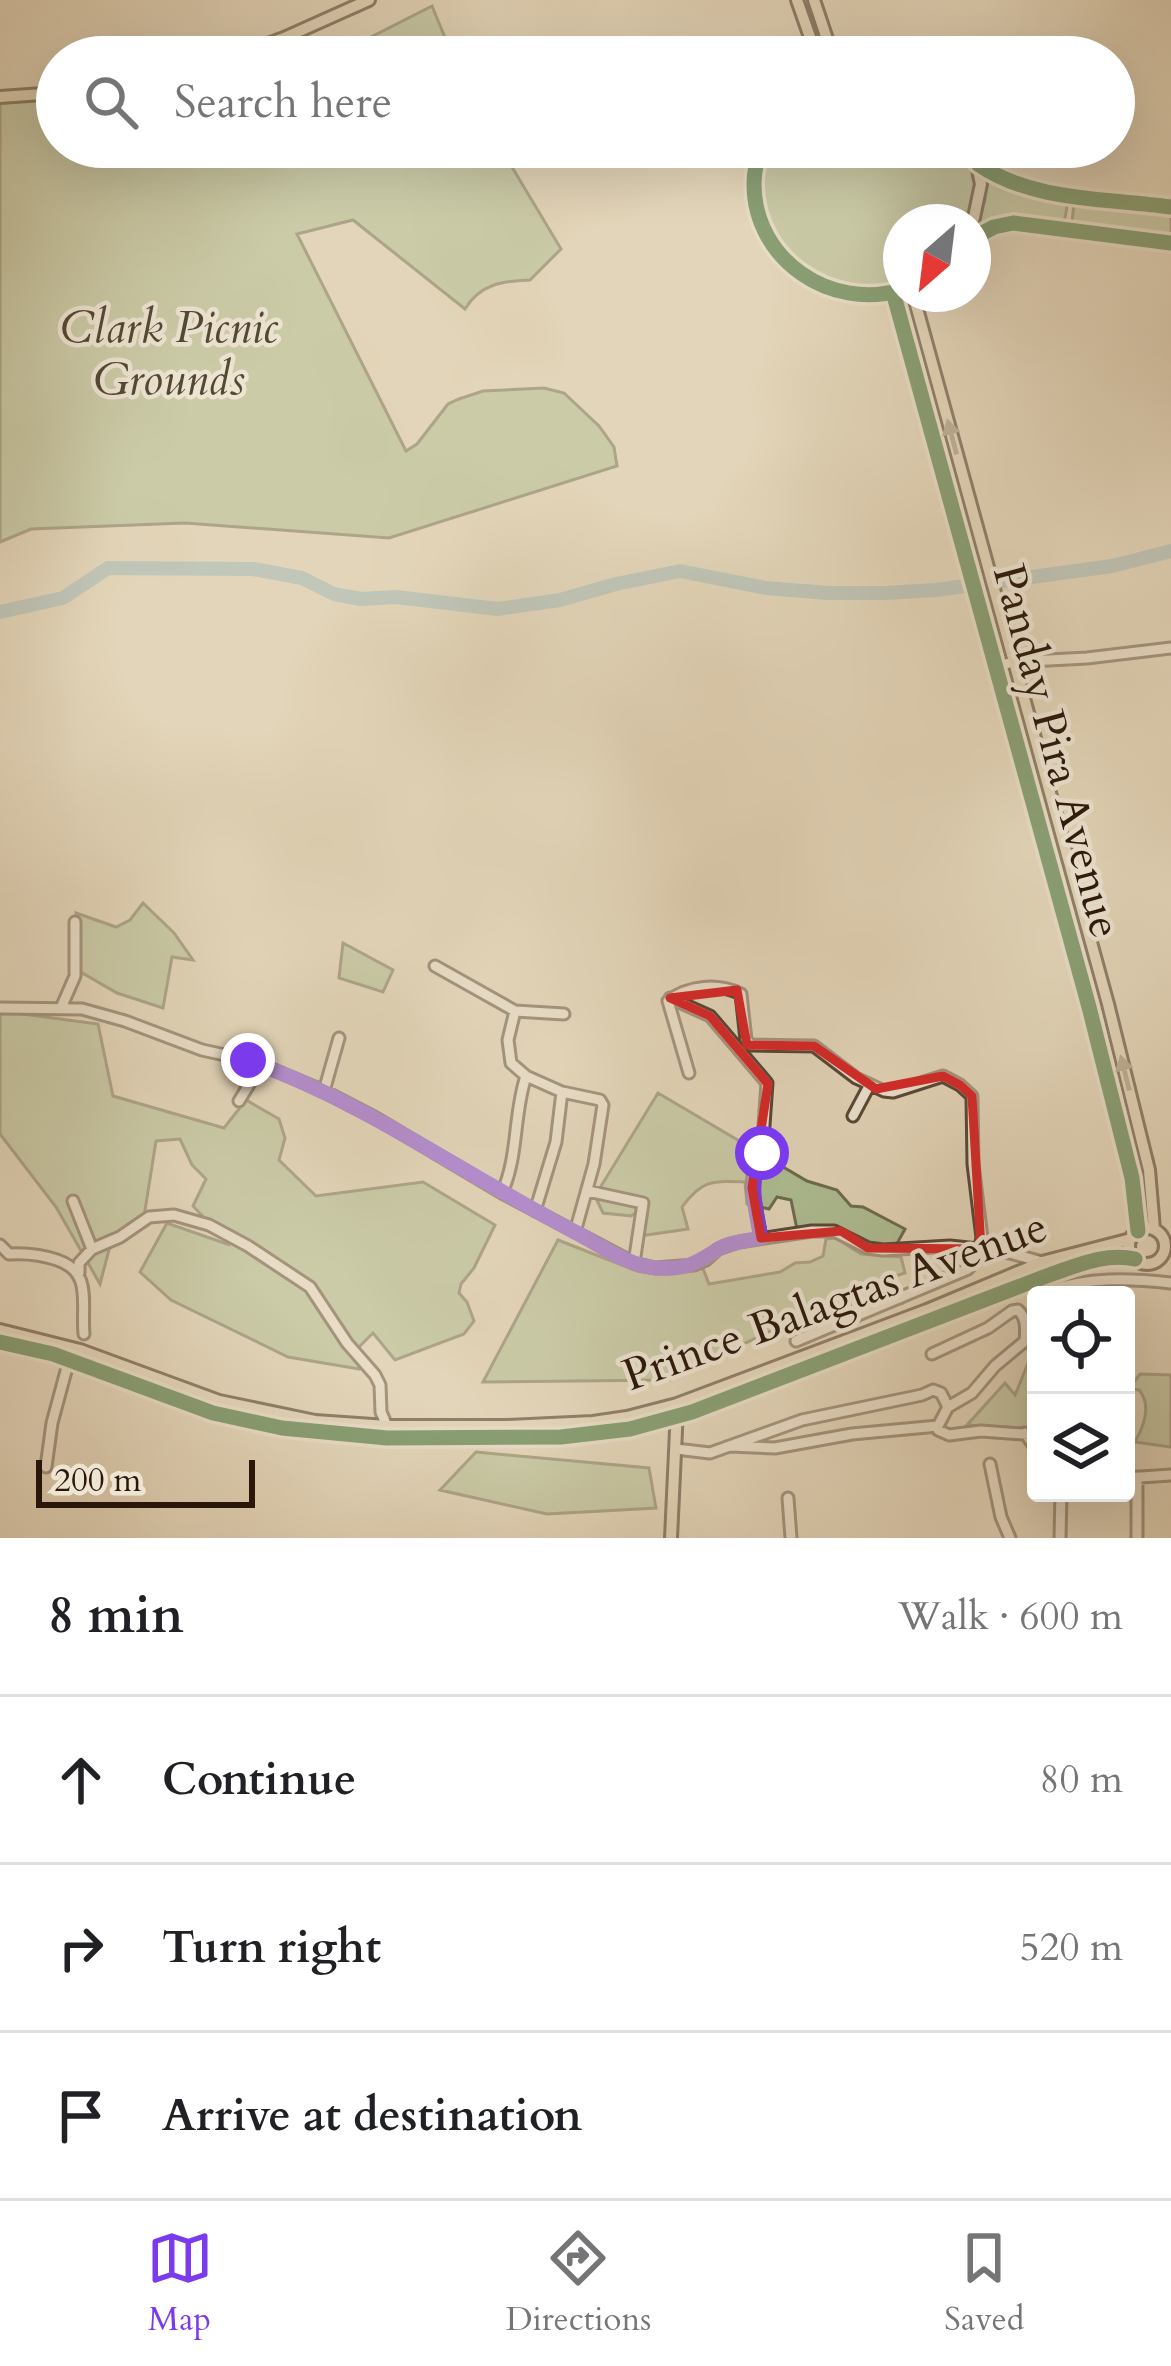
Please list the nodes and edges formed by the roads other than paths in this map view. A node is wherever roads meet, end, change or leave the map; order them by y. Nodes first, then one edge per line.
1 (369, 0) edge
2 (797, 0) edge
3 (814, 0) edge
4 (288, 36) edge
5 (810, 36) edge
6 (826, 36) edge
7 (36, 94) edge
8 (0, 97) edge
9 (755, 168) edge
10 (979, 168) edge
11 (985, 168) edge
12 (977, 204) edge
13 (1171, 207) edge
14 (991, 229) edge
15 (1171, 243) edge
16 (883, 292) edge
17 (902, 312) edge
18 (918, 312) edge
19 (1171, 649) edge
20 (1014, 667) junction
21 (997, 671) junction
22 (75, 922) dead end
23 (435, 967) dead end
24 (670, 998) junction
25 (1108, 1004) junction
26 (1089, 1007) junction
27 (0, 1008) edge
28 (62, 1008) junction
29 (515, 1011) junction
30 (564, 1014) dead end
31 (338, 1038) dead end
32 (261, 1065) junction
33 (689, 1073) dead end
34 (526, 1076) junction
35 (869, 1086) junction
36 (324, 1091) junction
37 (562, 1092) junction
38 (239, 1101) dead end
39 (853, 1116) dead end
40 (588, 1190) junction
41 (502, 1193) junction
42 (74, 1201) dead end
43 (535, 1211) junction
44 (1154, 1229) junction
45 (574, 1232) junction
46 (1134, 1234) junction
47 (761, 1238) junction
48 (1168, 1243) edge
49 (0, 1245) edge
50 (92, 1249) junction
51 (981, 1249) junction
52 (1135, 1259) junction
53 (1171, 1259) edge
54 (1157, 1261) junction
55 (1042, 1262) junction
56 (634, 1263) junction
57 (79, 1273) junction
58 (1171, 1283) edge
59 (1075, 1286) edge
60 (0, 1330) edge
61 (1027, 1331) edge
62 (84, 1334) dead end
63 (796, 1341) dead end
64 (0, 1342) edge
65 (1027, 1342) edge
66 (932, 1354) dead end
67 (69, 1360) junction
68 (948, 1407) junction
69 (677, 1410) junction
70 (387, 1426) junction
71 (938, 1426) junction
72 (1027, 1434) edge
73 (730, 1446) junction
74 (676, 1449) junction
75 (990, 1464) dead end
76 (46, 1467) dead end
77 (1171, 1474) edge
78 (1135, 1478) edge
79 (788, 1498) dead end
80 (1061, 1502) edge
81 (1133, 1502) edge
82 (671, 1538) edge
83 (791, 1538) edge
84 (1010, 1538) edge
85 (1060, 1538) edge
86 (1137, 1538) edge

1 - 4 main road
2 - 5 main road
3 - 6 main road
7 - 8 main road
9 - 16 main road
10 - 12 main road
11 - 13 main road
14 - 15 main road
17 - 21 main road, Panday Pira Avenue
20 -> 18 main road, Panday Pira Avenue
19 - 20 street
20 - 21 street
20 - 25 main road, Panday Pira Avenue
21 - 26 main road, Panday Pira Avenue
22 - 28 street
23 - 29 street
24 - 33 street
24 - 35 street
24 - 47 street
25 - 26 main road
44 -> 25 main road, Panday Pira Avenue
26 - 46 main road, Panday Pira Avenue
27 - 28 street
28 - 32 street
29 - 30 street
29 - 34 street
31 - 36 street
32 - 36 street
32 - 38 street
34 - 37 street
34 - 41 street
35 - 39 street
35 - 51 street
36 - 41 street
37 - 40 street
37 - 43 street
40 - 45 street
40 - 56 street
41 - 43 street
42 - 50 street
43 - 45 street
44 - 46 main road
44 - 48 main road
45 - 56 street
46 - 52 main road
46 - 55 main road, Prince Balagtas Avenue
47 - 51 street
47 - 56 street
48 - 54 main road
49 - 57 street
50 - 57 street
50 - 70 street
51 - 55 street
51 - 63 street
52 - 54 main road
52 - 69 main road, Prince Balagtas Avenue
53 - 54 main road
55 - 69 main road, Prince Balagtas Avenue
57 - 62 street
58 - 59 street
60 - 70 main road, Prince Balagtas Avenue
61 - 66 street
64 - 67 main road, Prince Balagtas Avenue
65 - 68 street
67 - 69 main road, Prince Balagtas Avenue
67 - 76 street
68 - 71 street
68 - 73 street
69 - 70 main road, Prince Balagtas Avenue
69 - 74 main road
71 - 72 street
71 - 73 street
73 - 74 street
74 - 82 main road
75 - 84 street
77 - 78 street
79 - 83 street
80 - 85 street
81 - 86 street

